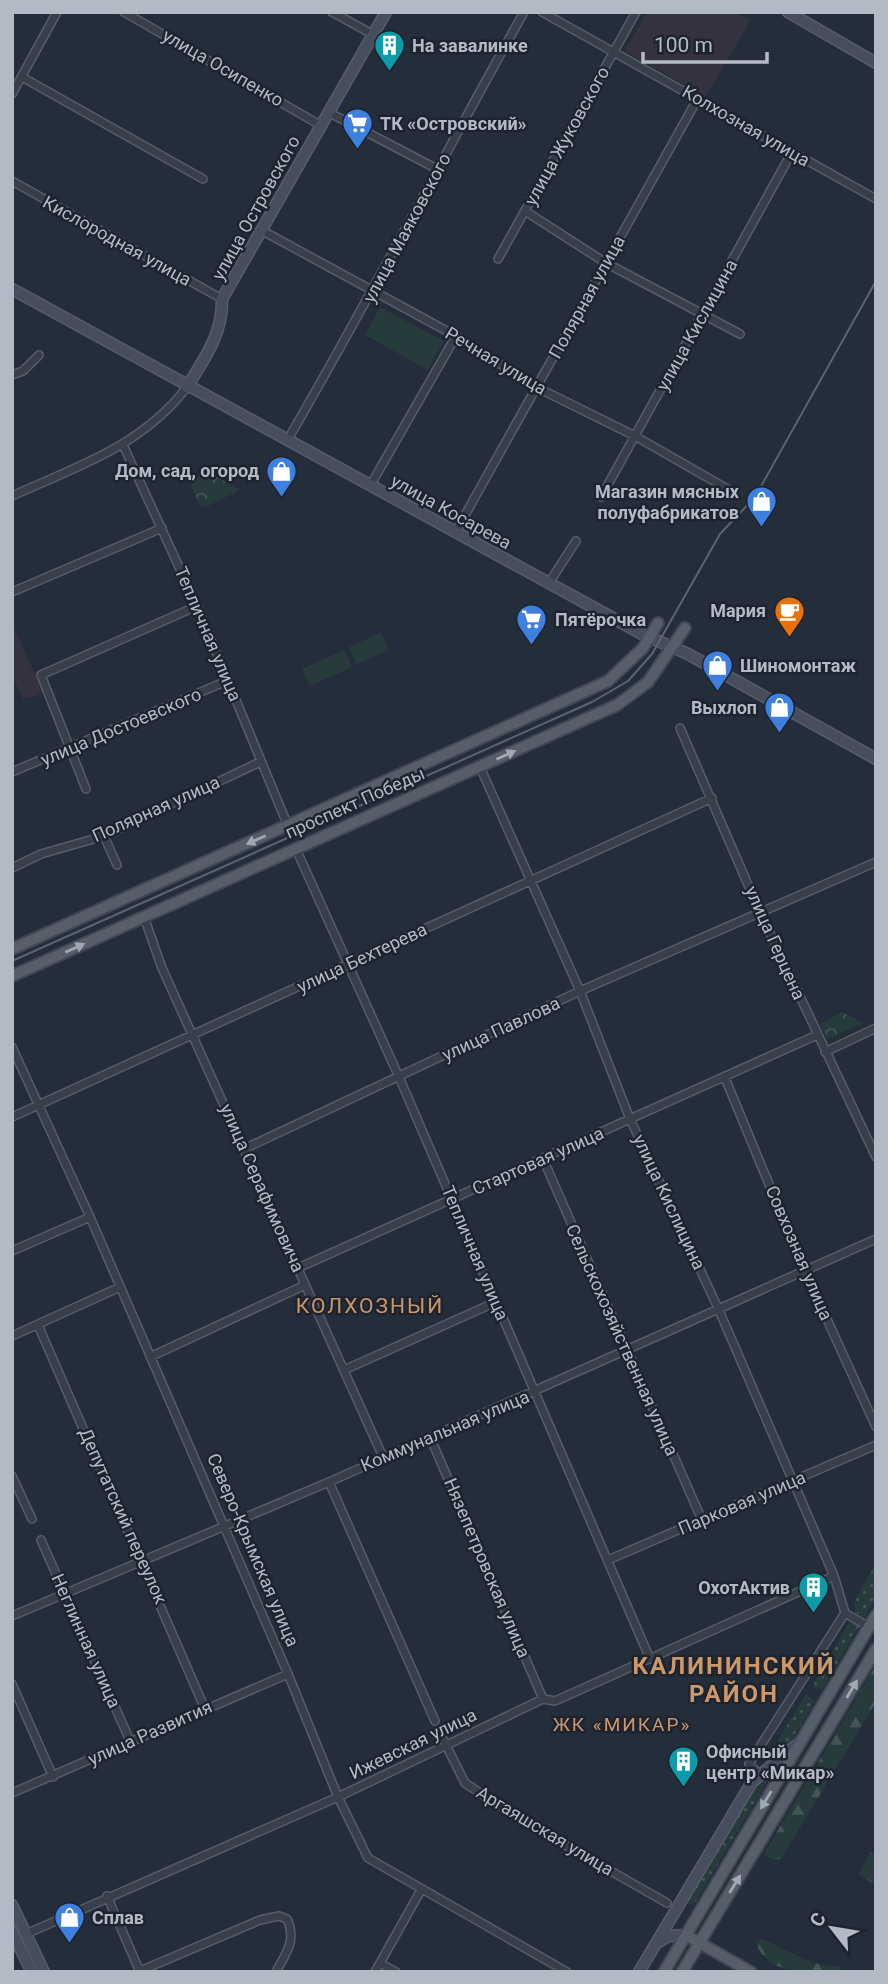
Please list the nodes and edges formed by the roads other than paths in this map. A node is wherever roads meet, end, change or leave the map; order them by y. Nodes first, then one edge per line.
1 (57, 12) edge
2 (124, 12) edge
3 (332, 12) edge
4 (386, 12) edge
5 (524, 12) edge
6 (542, 12) edge
7 (636, 12) edge
8 (788, 12) edge
9 (373, 35) junction
10 (614, 50) junction
11 (876, 62) edge
12 (22, 77) junction
13 (12, 94) edge
14 (698, 98) junction
15 (328, 112) junction
16 (320, 125) junction
17 (792, 152) junction
18 (437, 169) junction
19 (203, 178) dead end
20 (12, 181) edge
21 (876, 199) edge
22 (525, 211) junction
23 (261, 230) junction
24 (498, 259) dead end
25 (606, 263) junction
26 (12, 289) edge
27 (375, 291) junction
28 (222, 299) junction
29 (703, 314) junction
30 (740, 334) dead end
31 (456, 336) junction
32 (39, 355) dead end
33 (12, 375) edge
34 (187, 387) junction
35 (536, 387) junction
36 (635, 436) junction
37 (287, 442) junction
38 (123, 445) junction
39 (370, 486) junction
40 (731, 491) dead end
41 (12, 496) edge
42 (601, 497) dead end
43 (162, 528) junction
44 (455, 533) junction
45 (576, 541) dead end
46 (550, 583) junction
47 (12, 592) edge
48 (197, 606) junction
49 (658, 623) dead end
50 (685, 628) dead end
51 (650, 638) junction
52 (674, 648) junction
53 (229, 680) junction
54 (680, 728) dead end
55 (71, 749) junction
56 (876, 759) edge
57 (260, 762) junction
58 (480, 767) junction
59 (12, 772) edge
60 (86, 789) dead end
61 (712, 798) junction
62 (288, 826) junction
63 (104, 836) junction
64 (296, 849) junction
65 (876, 862) edge
66 (117, 865) dead end
67 (12, 868) edge
68 (529, 881) junction
69 (759, 910) junction
70 (144, 917) junction
71 (12, 949) edge
72 (348, 964) junction
73 (12, 976) edge
74 (580, 992) junction
75 (876, 1028) edge
76 (817, 1035) junction
77 (195, 1036) junction
78 (12, 1047) edge
79 (825, 1052) junction
80 (399, 1077) junction
81 (725, 1078) junction
82 (41, 1105) junction
83 (12, 1117) edge
84 (630, 1119) junction
85 (244, 1149) junction
86 (876, 1157) edge
87 (543, 1159) junction
88 (452, 1199) junction
89 (90, 1217) junction
90 (876, 1239) edge
91 (12, 1251) edge
92 (298, 1268) junction
93 (805, 1271) junction
94 (305, 1285) junction
95 (120, 1287) junction
96 (496, 1302) junction
97 (718, 1308) junction
98 (38, 1325) junction
99 (12, 1336) edge
100 (626, 1350) junction
101 (150, 1357) junction
102 (344, 1370) junction
103 (536, 1392) junction
104 (876, 1427) edge
105 (430, 1437) junction
106 (876, 1445) edge
107 (383, 1457) junction
108 (12, 1476) edge
109 (329, 1482) junction
110 (793, 1482) junction
111 (32, 1519) dead end
112 (702, 1520) junction
113 (224, 1525) junction
114 (41, 1540) dead end
115 (143, 1560) junction
116 (608, 1560) junction
117 (834, 1576) junction
118 (65, 1594) junction
119 (845, 1613) junction
120 (876, 1615) edge
121 (12, 1616) edge
122 (869, 1627) junction
123 (876, 1649) edge
124 (650, 1659) junction
125 (288, 1674) junction
126 (12, 1684) edge
127 (543, 1699) junction
128 (205, 1709) junction
129 (435, 1721) dead end
130 (443, 1739) dead end
131 (803, 1739) junction
132 (131, 1743) junction
133 (447, 1748) junction
134 (52, 1777) junction
135 (756, 1778) junction
136 (12, 1793) edge
137 (338, 1797) junction
138 (421, 1890) junction
139 (107, 1896) junction
140 (667, 1903) dead end
141 (12, 1905) edge
142 (12, 1931) edge
143 (26, 1934) junction
144 (686, 1935) junction
145 (700, 1943) junction
146 (655, 1945) junction
147 (15, 1948) edge
148 (380, 1963) junction
149 (140, 1971) edge
150 (32, 1972) edge
151 (44, 1972) edge
152 (276, 1972) edge
153 (375, 1972) edge
154 (396, 1972) edge
155 (567, 1972) edge
156 (639, 1972) edge
157 (664, 1972) edge
158 (682, 1972) edge
159 (751, 1972) edge

1 - 12 street
2 - 16 street, улица Осипенко
3 - 9 street
4 - 9 street, улица Островского
5 - 18 street, улица Маяковского
6 - 10 street, Колхозная улица
7 - 10 street, улица Жуковского
8 - 11 street
9 - 15 street, улица Островского
10 - 14 street, Колхозная улица
10 - 22 street, улица Жуковского
12 - 13 street
12 - 19 street
14 - 17 street, Колхозная улица
14 - 25 street, Полярная улица
15 - 16 street, улица Островского
15 - 18 street
16 - 23 street, улица Островского
17 - 21 street, Колхозная улица
17 - 29 street, улица Кислицина
18 - 27 street, улица Маяковского
20 - 28 street, Кислородная улица
22 - 24 street, улица Жуковского
22 - 25 street
23 - 27 street, Речная улица
23 - 28 street, улица Островского
25 - 29 street
25 - 35 street, Полярная улица
26 - 34 street, улица Косарева
27 - 31 street, Речная улица
27 - 37 street, улица Маяковского
28 - 34 street, улица Островского
29 - 30 street
29 - 36 street, улица Кислицина
31 - 35 street, Речная улица
31 - 39 street
32 - 33 street
34 - 37 street, улица Косарева
34 - 38 street, улица Островского
35 - 36 street, Речная улица
35 - 44 street, Полярная улица
36 - 40 street, Речная улица
36 - 42 street, улица Кислицина
37 - 39 street, улица Косарева
38 - 41 street, улица Островского
38 - 43 street, Тепличная улица
39 - 44 street, улица Косарева
43 - 47 street
43 - 48 street, Тепличная улица
44 - 46 street, улица Косарева
45 - 46 street
46 - 51 street, улица Косарева
48 - 53 street, Тепличная улица
48 - 55 street
49 - 51 main road, проспект Победы
50 - 52 main road, проспект Победы
51 - 52 street, улица Косарева
51 - 62 main road, проспект Победы
52 - 56 street, улица Косарева
58 -> 52 main road, проспект Победы
53 - 55 street, улица Достоевского
53 - 57 street, Тепличная улица
54 - 61 street, улица Герцена
55 - 59 street, улица Достоевского
55 - 60 street
57 - 62 street, Тепличная улица
57 - 63 street, Полярная улица
58 - 64 main road, проспект Победы
58 - 68 street, улица Кислицина
61 - 68 street, улица Бехтерева
61 - 69 street, улица Герцена
62 -> 71 main road, проспект Победы
63 - 66 street
63 - 67 street, Полярная улица
64 - 70 main road, проспект Победы
64 - 72 street, Тепличная улица
65 - 69 street, улица Павлова
68 - 72 street, улица Бехтерева
68 - 74 street, улица Кислицина
69 - 74 street, улица Павлова
69 - 76 street, улица Герцена
73 -> 70 main road, проспект Победы
70 - 77 street, улица Серафимовича
72 - 77 street, улица Бехтерева
72 - 80 street, Тепличная улица
74 - 80 street, улица Павлова
74 - 84 street, улица Кислицина
75 - 79 street
76 - 79 street, улица Герцена
76 - 81 street, Стартовая улица
77 - 82 street, улица Бехтерева
77 - 85 street, улица Серафимовича
78 - 82 street, Северо-Крымская улица
79 - 86 street, улица Герцена
80 - 85 street, улица Павлова
80 - 88 street, Тепличная улица
81 - 84 street, Стартовая улица
81 - 93 street, Совхозная улица
82 - 83 street, улица Бехтерева
82 - 89 street, Северо-Крымская улица
84 - 87 street, Стартовая улица
84 - 97 street, улица Кислицина
85 - 92 street, улица Серафимовича
87 - 88 street, Стартовая улица
87 - 100 street, Сельскохозяйственная улица
88 - 92 street, Стартовая улица
88 - 96 street, Тепличная улица
89 - 91 street
89 - 95 street, Северо-Крымская улица
90 - 93 street, Коммунальная улица
92 - 94 street, улица Серафимовича
93 - 97 street, Коммунальная улица
93 - 104 street, Совхозная улица
94 - 101 street
94 - 102 street, улица Серафимовича
95 - 98 street
95 - 101 street, Северо-Крымская улица
96 - 102 street
96 - 103 street, Тепличная улица
97 - 100 street, Коммунальная улица
97 - 110 street, улица Кислицина
98 - 99 street
98 - 115 street, Депутатский переулок
100 - 103 street, Коммунальная улица
100 - 112 street, Сельскохозяйственная улица
101 - 113 street, Северо-Крымская улица
102 - 107 street, улица Серафимовича
103 - 105 street, Коммунальная улица
103 - 116 street, Тепличная улица
105 - 107 street, Коммунальная улица
105 - 127 street, Нязепетровская улица
106 - 110 street, Парковая улица
107 - 109 street, Коммунальная улица
108 - 111 street
109 - 113 street, Коммунальная улица
109 - 129 street
110 - 112 street, Парковая улица
110 - 117 street, улица Кислицина
112 - 116 street, Парковая улица
113 - 115 street, Коммунальная улица
113 - 125 street, Северо-Крымская улица
114 - 118 street, Неглинная улица
115 - 118 street, Коммунальная улица
115 - 128 street, Депутатский переулок
116 - 124 street, Тепличная улица
117 - 119 street, улица Кислицина
117 - 124 street, Ижевская улица
118 - 121 street, Коммунальная улица
118 - 132 street, Неглинная улица
119 - 122 street
119 - 135 street
120 - 122 main road
122 - 131 main road
145 -> 123 main road
124 - 127 street, Ижевская улица
125 - 128 street, улица Развития
125 - 137 street, Северо-Крымская улица
126 - 134 street
127 - 133 street, Ижевская улица
128 - 132 street, улица Развития
130 - 133 street, Аргаяшская улица
131 - 135 street
131 -> 144 main road
132 - 134 street, улица Развития
133 - 137 street, Ижевская улица
133 - 140 street, Аргаяшская улица
134 - 136 street, улица Развития
135 - 146 street
137 - 138 street, Северо-Крымская улица
137 - 139 street, Ижевская улица
138 - 148 street
138 - 155 street, Северо-Крымская улица
139 - 143 street, Ижевская улица
139 - 149 street
141 - 143 street
142 - 147 street
143 - 147 street, Ижевская улица
143 - 151 street
144 - 145 main road
144 - 146 street
144 - 157 main road
145 - 158 main road
145 - 159 main road
146 - 156 street
147 - 150 street
148 - 153 street
148 - 154 street
149 - 152 street

